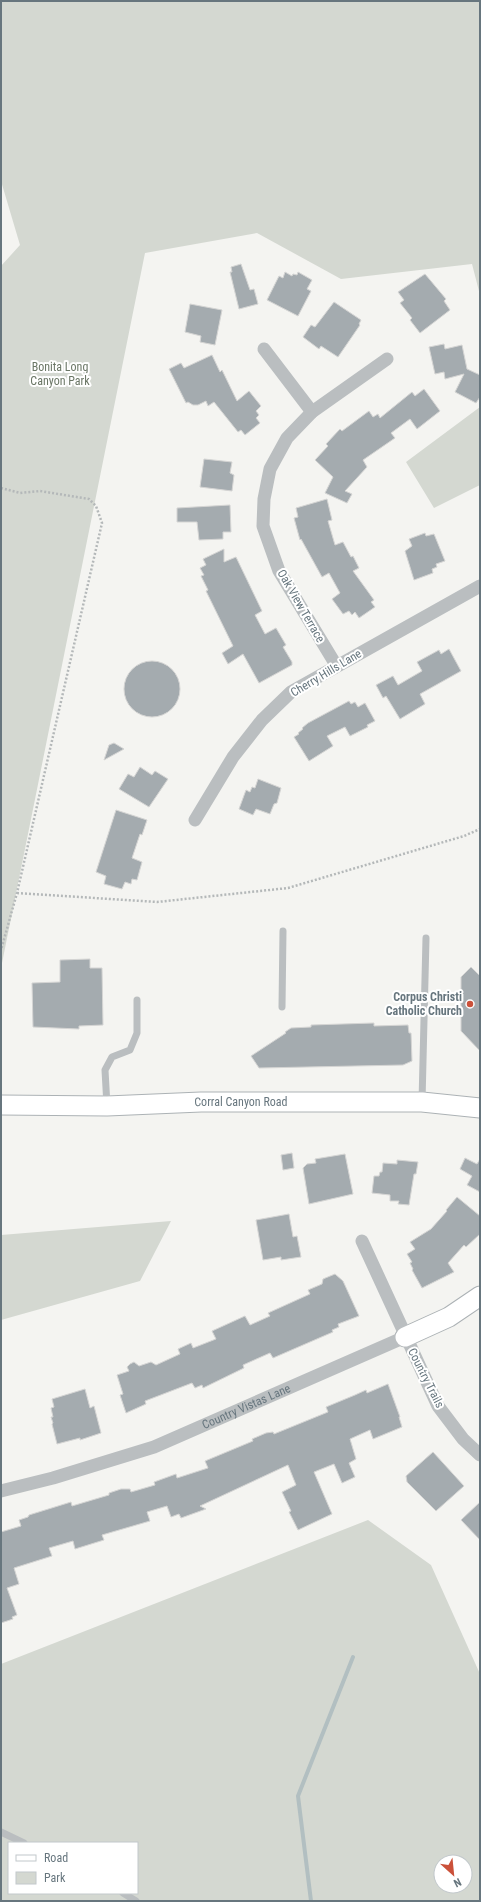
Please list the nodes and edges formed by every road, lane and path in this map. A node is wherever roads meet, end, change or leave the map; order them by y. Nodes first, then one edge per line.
1 (264, 349) dead end
2 (387, 359) dead end
3 (312, 412) junction
4 (1, 488) edge
5 (480, 586) edge
6 (336, 665) junction
7 (195, 820) dead end
8 (480, 829) edge
9 (17, 893) junction
10 (283, 930) dead end
11 (426, 938) dead end
12 (1, 950) edge
13 (137, 1000) dead end
14 (282, 1007) dead end
15 (422, 1102) junction
16 (1, 1105) edge
17 (107, 1106) junction
18 (480, 1108) edge
19 (362, 1240) dead end
20 (480, 1296) edge
21 (405, 1337) junction
22 (480, 1455) edge
23 (1, 1491) edge
24 (1, 1832) edge
25 (22, 1842) edge
26 (125, 1894) edge
27 (136, 1901) edge

1 - 3 street
2 - 3 street, Oak View Terrace
3 - 6 street, Oak View Terrace
4 - 9 path
5 - 6 street, Cherry Hills Lane
6 - 7 street, Cherry Hills Lane
8 - 9 path
9 - 12 path
10 - 14 lane
11 - 15 lane
13 - 17 lane
15 - 17 main road, Corral Canyon Road
15 - 18 main road, Corral Canyon Road
16 - 17 main road, Corral Canyon Road
19 - 21 street, Country Trails
20 - 21 main road, Country Vistas Lane
21 - 22 street, Country Trails
21 - 23 street, Country Vistas Lane
24 - 25 lane
26 - 27 lane

